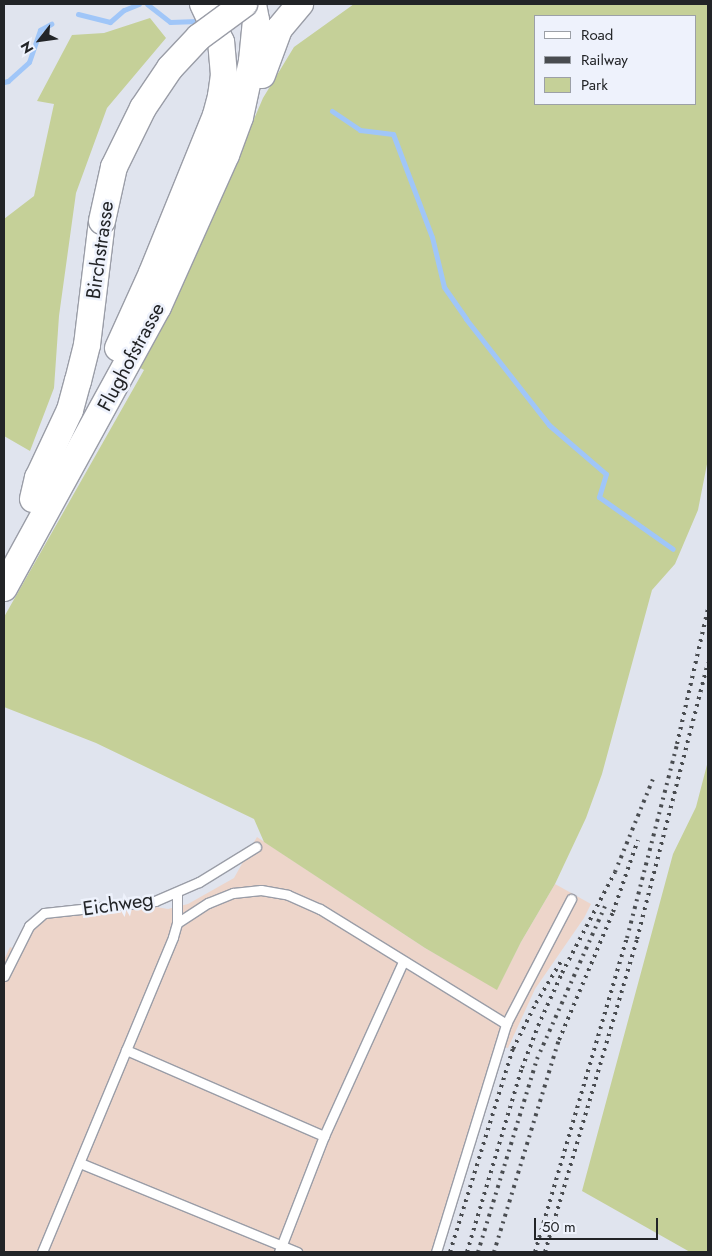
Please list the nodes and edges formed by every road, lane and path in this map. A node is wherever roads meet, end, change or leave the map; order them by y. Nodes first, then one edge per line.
1 (244, 4) edge
2 (253, 4) edge
3 (300, 4) edge
4 (210, 12) edge
5 (240, 118) junction
6 (33, 499) junction
7 (4, 551) edge
8 (4, 588) edge
9 (256, 847) dead end
10 (178, 892) junction
11 (572, 899) dead end
12 (177, 923) junction
13 (403, 962) junction
14 (4, 976) edge
15 (506, 1024) junction
16 (126, 1050) junction
17 (324, 1136) junction
18 (80, 1163) junction
19 (280, 1249) edge
20 (42, 1252) edge
21 (297, 1252) edge
22 (436, 1252) edge

1 - 6 main road, Birchstrasse, bridge
2 - 5 main road
3 - 5 main road
4 - 6 main road, Birchstrasse
5 - 8 main road, Flughofstrasse
6 - 7 main road, Birchstrasse
9 - 10 lane, Eichweg
10 - 12 lane
10 - 14 lane, Eichweg
11 - 15 lane
12 - 13 lane
12 - 16 lane
13 - 15 lane
13 - 17 lane
15 - 22 lane
16 - 17 lane
16 - 18 lane
17 - 19 lane
18 - 19 lane
18 - 20 lane
19 - 21 lane

